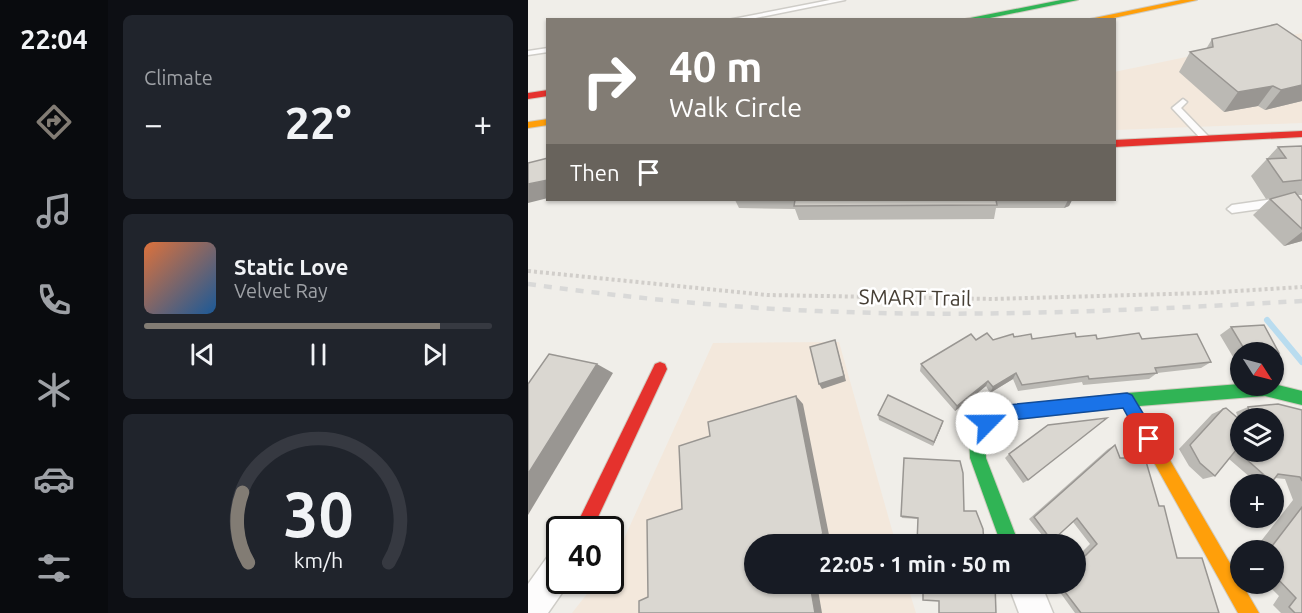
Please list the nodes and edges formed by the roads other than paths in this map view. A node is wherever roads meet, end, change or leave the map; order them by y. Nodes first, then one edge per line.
1 (842, 0) edge
2 (1074, 0) edge
3 (1193, 0) edge
4 (742, 18) edge
5 (975, 18) edge
6 (1099, 18) edge
7 (546, 50) edge
8 (528, 53) edge
9 (546, 93) edge
10 (528, 96) edge
11 (1183, 102) dead end
12 (546, 122) edge
13 (528, 125) edge
14 (1302, 134) edge
15 (1206, 139) junction
16 (1116, 144) edge
17 (1286, 204) edge
18 (1232, 209) dead end
19 (660, 369) dead end
20 (1302, 398) edge
21 (1127, 400) junction
22 (590, 516) edge
23 (1006, 534) edge
24 (546, 587) edge
25 (1029, 594) edge
26 (528, 612) edge
27 (1036, 613) edge
28 (1249, 613) edge

1 - 4 lane
2 - 5 main road
3 - 6 main road
7 - 8 lane
9 - 10 main road
11 - 15 lane
12 - 13 main road
14 - 15 main road
15 - 16 main road
17 - 18 lane
19 - 22 main road
20 - 21 main road
21 - 23 main road
21 - 28 main road
24 - 26 street
25 - 27 street

